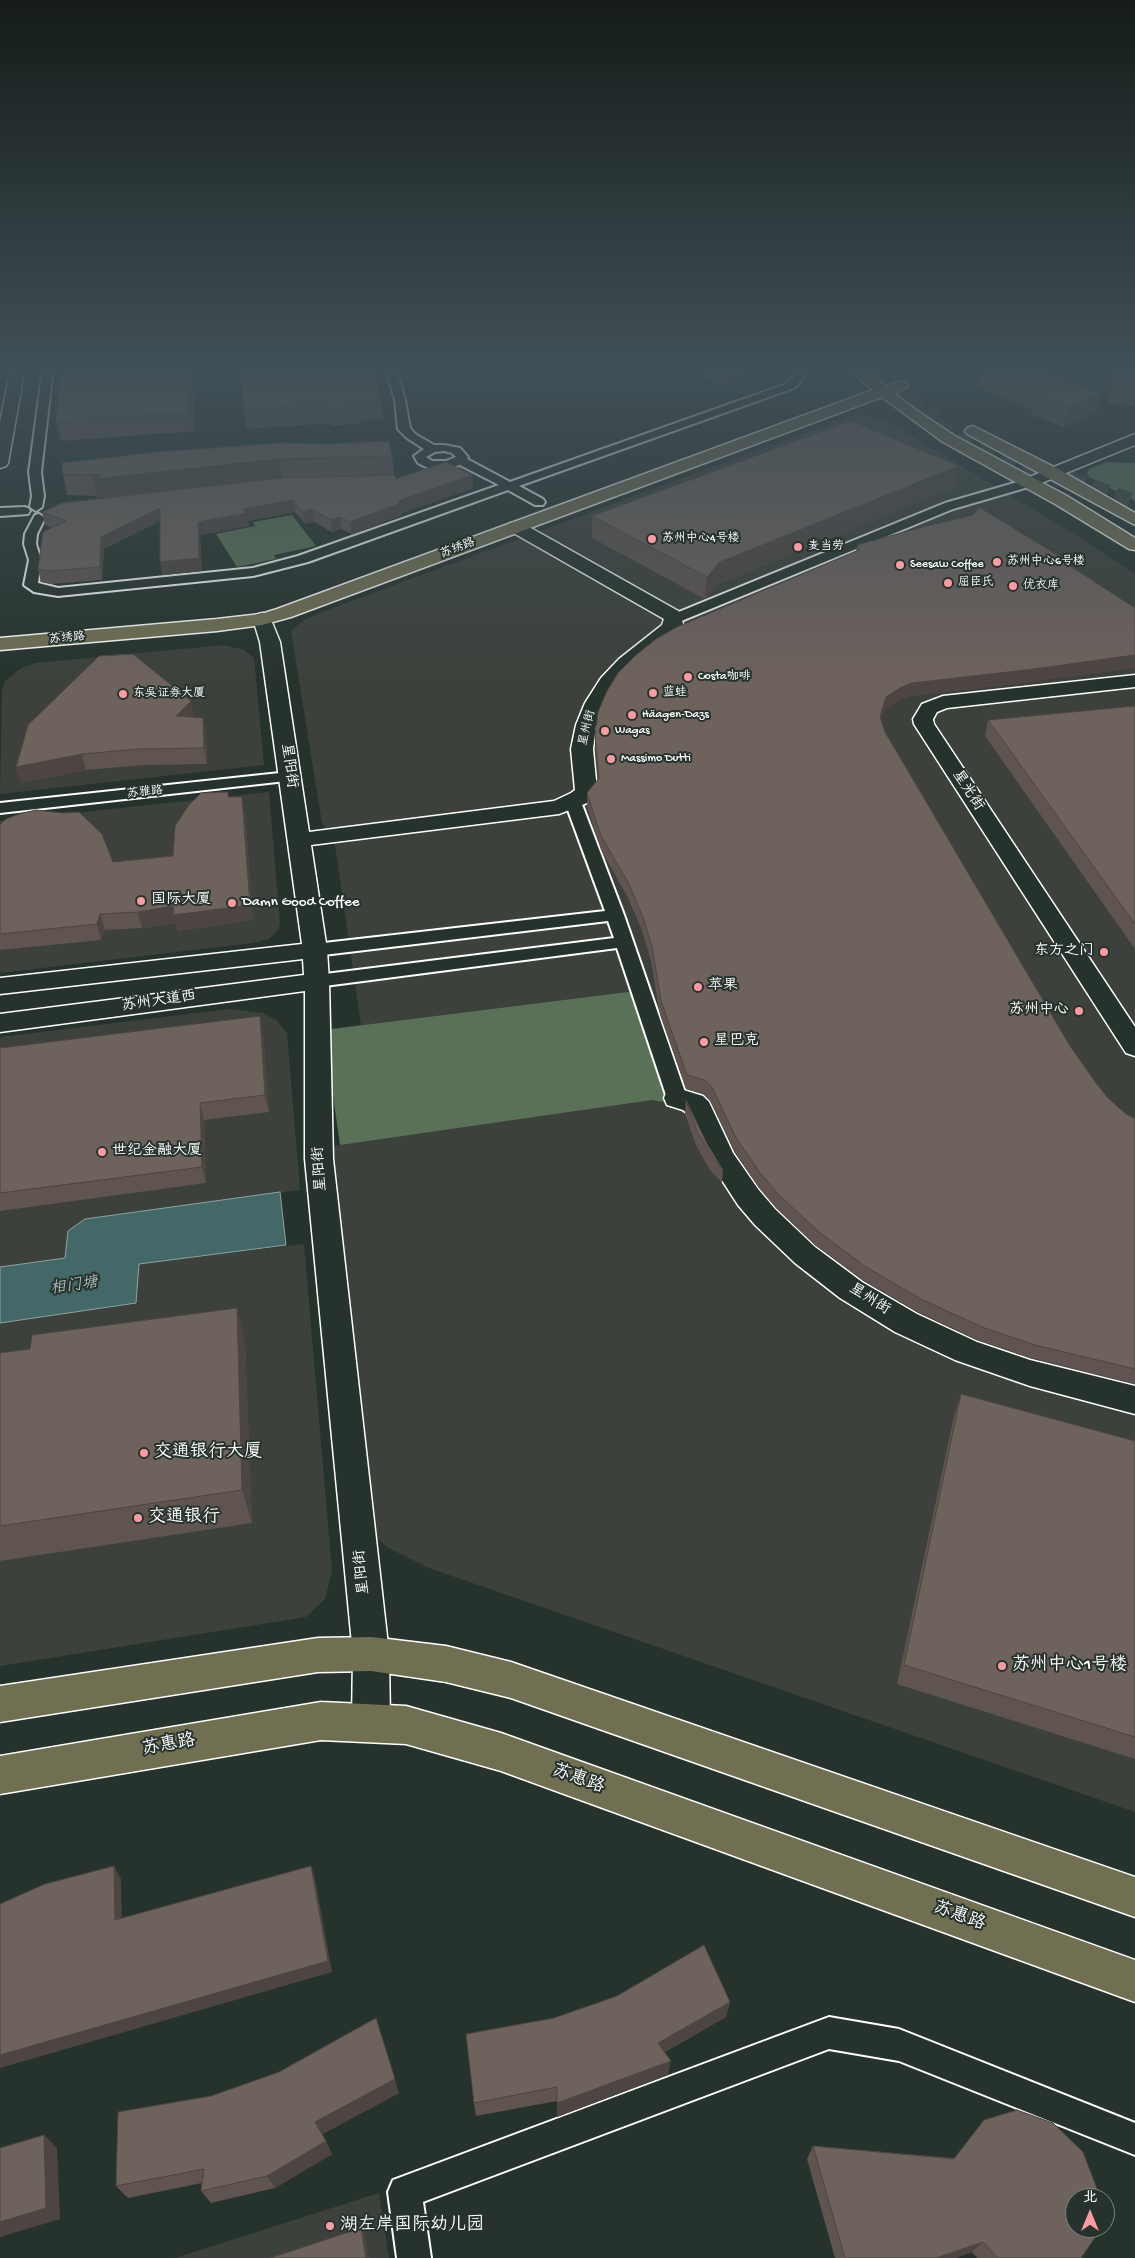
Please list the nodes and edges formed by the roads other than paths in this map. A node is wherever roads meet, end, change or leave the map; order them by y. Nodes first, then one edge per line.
1 (35, 473) edge
2 (427, 473) edge
3 (458, 473) edge
4 (486, 473) edge
5 (541, 473) edge
6 (623, 473) edge
7 (655, 473) edge
8 (1011, 473) edge
9 (1053, 473) edge
10 (1054, 473) edge
11 (424, 475) edge
12 (1028, 483) junction
13 (508, 485) junction
14 (493, 490) junction
15 (532, 504) junction
16 (39, 511) junction
17 (0, 512) edge
18 (1135, 520) edge
19 (516, 527) junction
20 (1135, 545) edge
21 (367, 565) dead end
22 (262, 619) junction
23 (674, 619) junction
24 (0, 644) edge
25 (1135, 681) edge
26 (289, 777) junction
27 (573, 802) junction
28 (0, 808) edge
29 (298, 840) junction
30 (615, 915) junction
31 (624, 942) junction
32 (315, 950) junction
33 (317, 981) junction
34 (0, 986) edge
35 (0, 1022) edge
36 (1135, 1047) edge
37 (677, 1098) joint
38 (1135, 1400) edge
39 (371, 1654) junction
40 (0, 1704) edge
41 (371, 1722) junction
42 (0, 1775) edge
43 (1135, 1898) edge
44 (1135, 1980) edge
45 (1135, 2139) edge
46 (414, 2258) edge

1 - 16 street
2 - 11 street
3 - 14 street
4 - 13 street
5 - 13 street
6 - 15 main road, 苏绣路
7 - 19 main road, 苏绣路
8 - 12 main road
9 - 12 street
10 - 18 main road
12 - 20 main road
12 - 23 street
13 - 14 street
13 - 15 street
14 - 15 street
14 - 16 street
15 - 21 main road, 苏绣路
16 - 17 street
19 - 22 main road, 苏绣路
19 - 23 street
22 - 24 main road, 苏绣路
22 - 26 street, 星阳街
23 - 27 street, 星州街
25 - 36 street, 星光街
26 - 28 street, 苏雅路
26 - 29 street, 星阳街
27 - 29 street
27 - 30 street
29 - 32 street, 星阳街
30 - 31 street
30 - 32 street
31 - 33 street
31 - 37 street
32 - 33 street, 星阳街
32 - 34 street
33 - 35 street, 苏州大道西
33 - 39 street, 星阳街
37 - 38 street, 星州街
39 - 40 main road
39 - 41 street, 星阳街
39 - 43 main road
41 - 42 main road, 苏惠路
41 - 44 main road, 苏惠路
45 - 46 street

